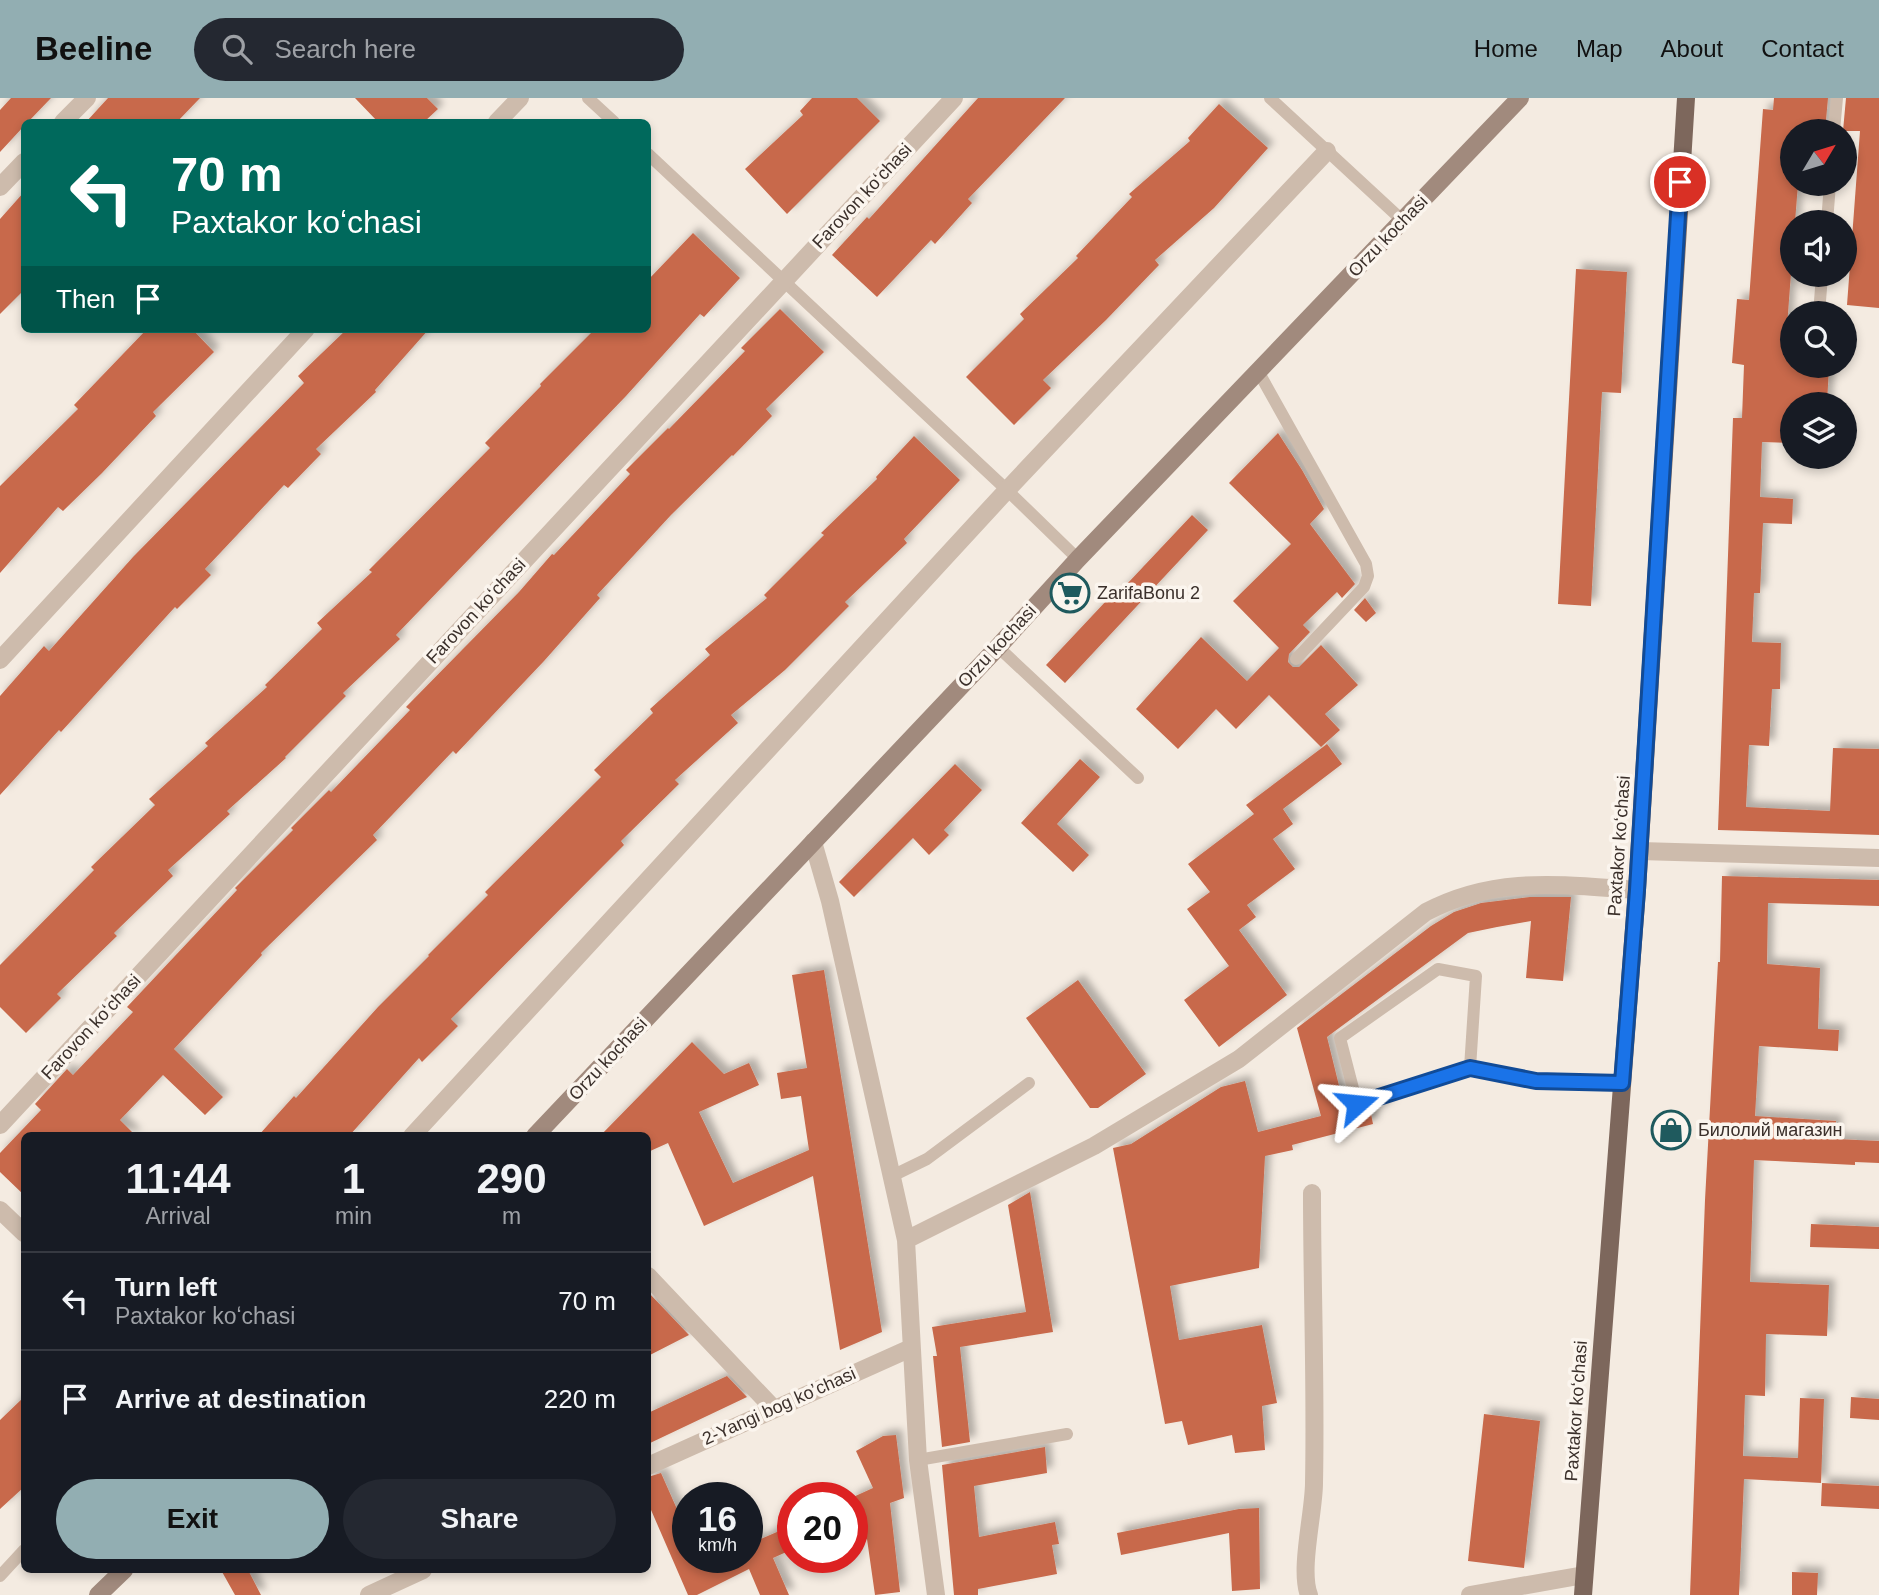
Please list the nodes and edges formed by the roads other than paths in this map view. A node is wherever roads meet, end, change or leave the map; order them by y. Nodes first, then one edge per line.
1 (520, 98) edge
2 (588, 98) edge
3 (954, 98) edge
4 (1270, 98) edge
5 (1520, 98) edge
6 (1686, 98) edge
7 (1837, 98) edge
8 (84, 99) edge
9 (66, 119) edge
10 (500, 119) edge
11 (611, 119) edge
12 (1836, 119) edge
13 (1327, 151) junction
14 (651, 157) edge
15 (21, 165) edge
16 (0, 187) edge
17 (1403, 221) junction
18 (783, 281) junction
19 (1821, 287) edge
20 (1820, 301) dead end
21 (302, 333) edge
22 (1258, 371) junction
23 (1007, 490) junction
24 (1077, 559) junction
25 (998, 647) junction
26 (1296, 659) dead end
27 (0, 660) edge
28 (1138, 778) dead end
29 (813, 842) junction
30 (1640, 851) junction
31 (1879, 858) edge
32 (1637, 890) junction
33 (1470, 1068) junction
34 (1029, 1083) dead end
35 (1622, 1083) junction
36 (0, 1125) edge
37 (416, 1132) edge
38 (539, 1132) edge
39 (892, 1177) junction
40 (1312, 1193) dead end
41 (0, 1210) edge
42 (21, 1230) edge
43 (906, 1240) junction
44 (651, 1279) edge
45 (911, 1348) junction
46 (773, 1408) junction
47 (1067, 1434) dead end
48 (918, 1460) junction
49 (651, 1465) edge
50 (21, 1553) edge
51 (121, 1573) edge
52 (417, 1573) edge
53 (1584, 1575) junction
54 (0, 1576) edge
55 (98, 1595) edge
56 (369, 1595) edge
57 (936, 1595) edge
58 (1309, 1595) edge
59 (1470, 1595) edge
60 (1583, 1595) edge

1 - 10 street
2 - 11 lane
3 - 18 street, Farovon koʻchasi
4 - 13 lane
5 - 17 main road, Orzu kochasi
6 - 30 main road, Paxtakor koʻchasi
7 - 12 lane
8 - 9 street
13 - 17 lane
13 - 23 street
14 - 18 lane
15 - 16 street
17 - 22 main road, Orzu kochasi
18 - 23 lane
18 - 36 street, Farovon koʻchasi
19 - 20 lane
21 - 27 street
22 - 24 main road, Orzu kochasi
22 - 26 lane
23 - 24 lane
23 - 37 street
24 - 25 main road, Orzu kochasi
25 - 28 lane
25 - 29 main road, Orzu kochasi
29 - 38 main road, Orzu kochasi
29 - 39 street
30 - 31 street
30 - 32 main road, Paxtakor koʻchasi
32 - 35 main road, Paxtakor koʻchasi
32 - 43 street
33 - 33 lane
33 - 35 lane
34 - 39 lane
35 - 53 main road, Paxtakor koʻchasi
39 - 43 street
40 - 58 street
41 - 42 street
43 - 45 street
44 - 46 street
45 - 46 street, 2-Yangi bog koʼchasi
45 - 48 street
46 - 49 street, 2-Yangi bog koʼchasi
47 - 48 lane
48 - 57 street
50 - 54 lane
51 - 55 main road
52 - 56 street
53 - 59 street
53 - 60 main road, Paxtakor koʻchasi

